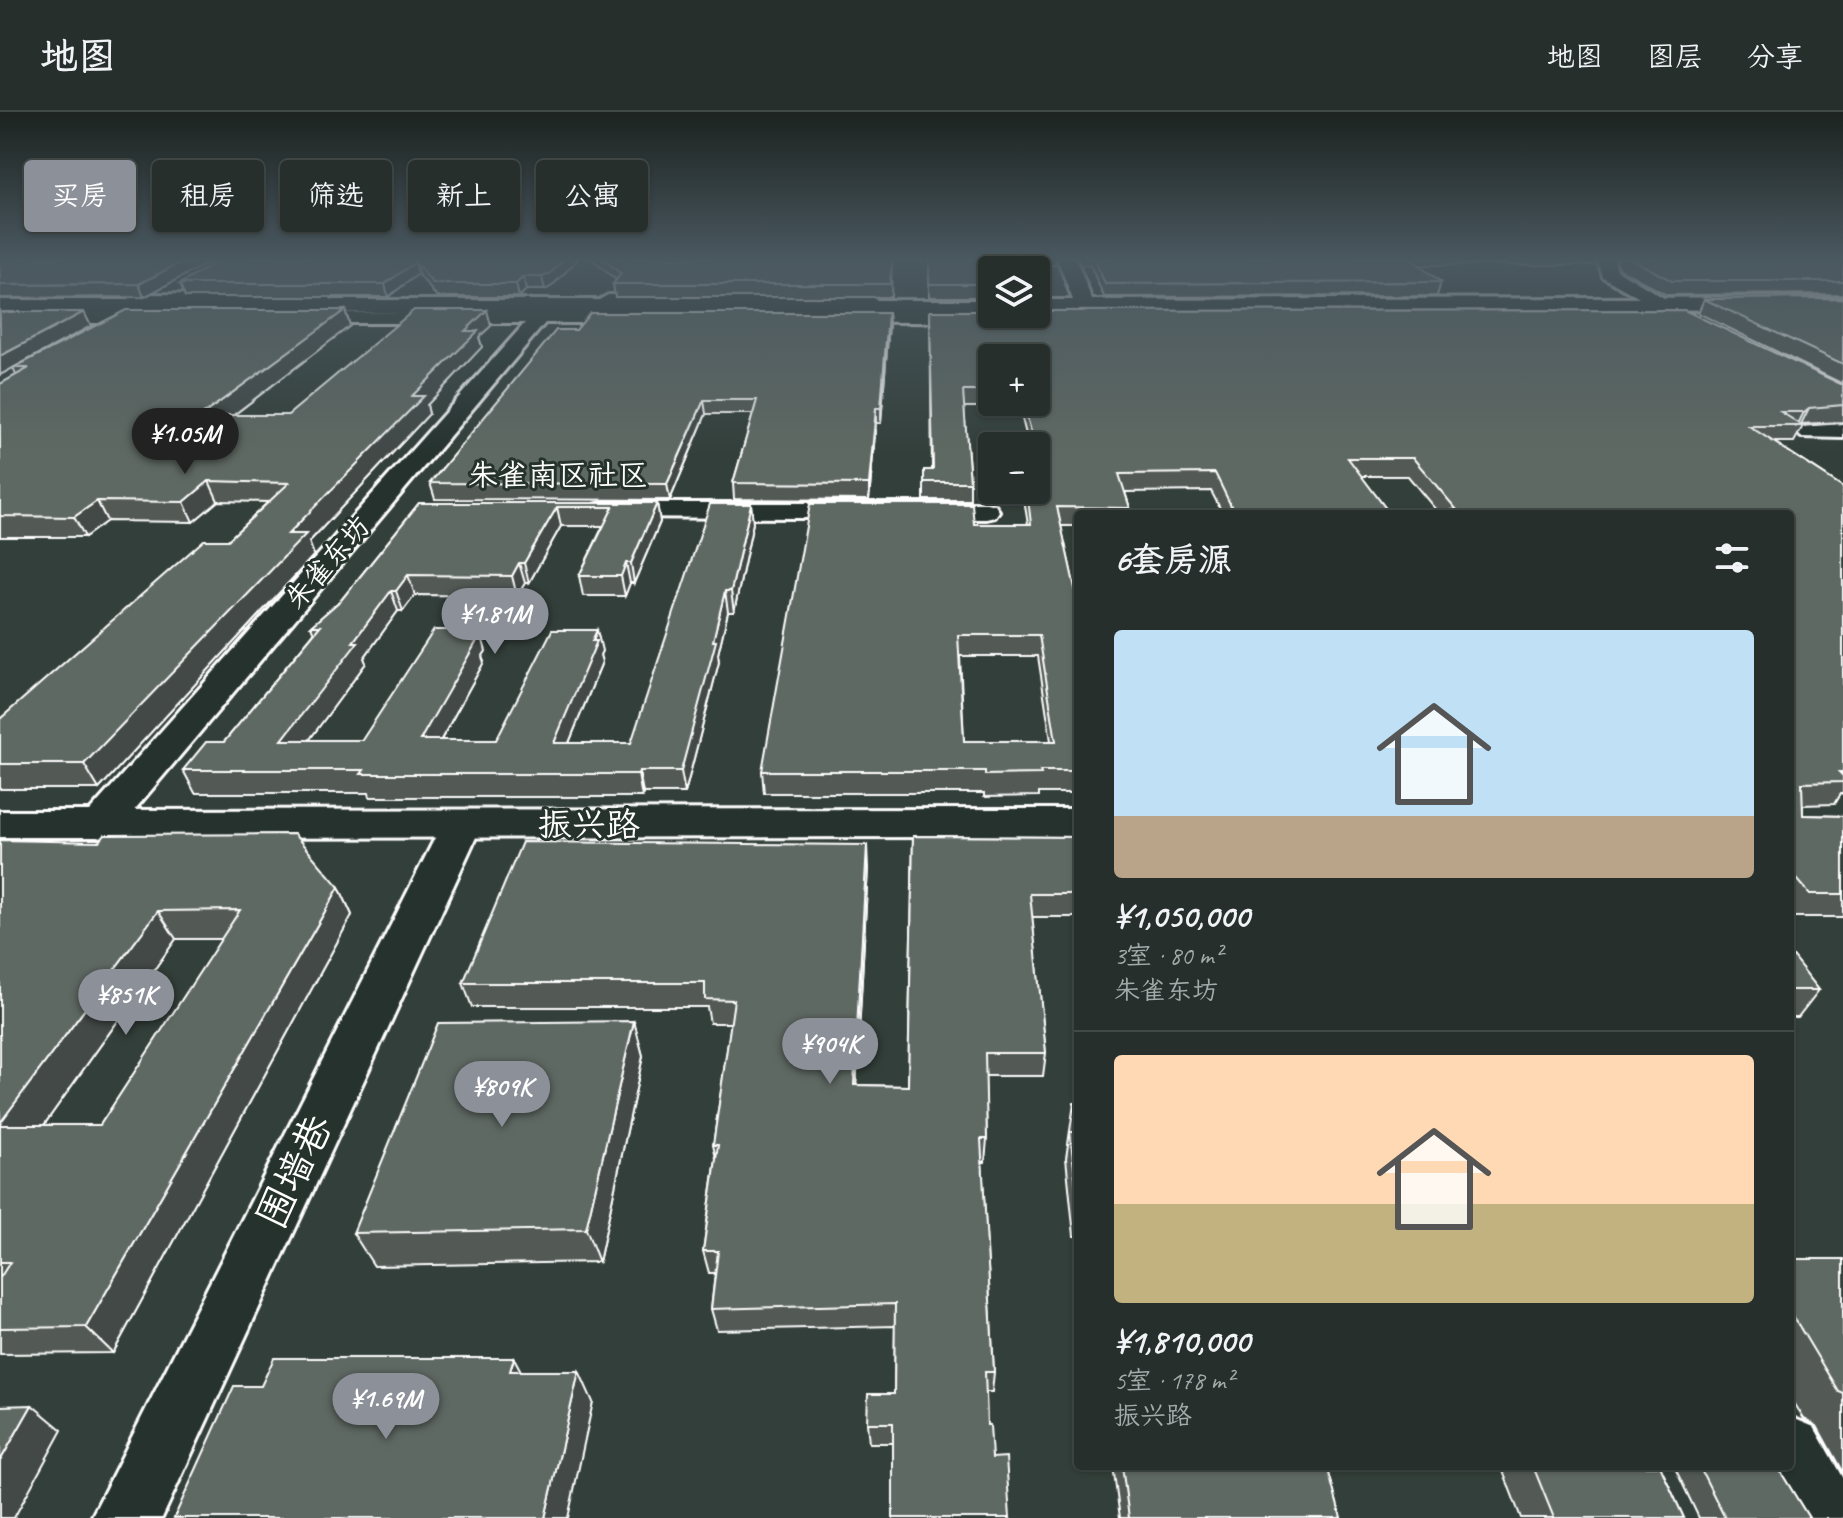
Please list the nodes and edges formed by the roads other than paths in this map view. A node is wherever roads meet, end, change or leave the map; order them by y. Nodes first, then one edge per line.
1 (117, 324) edge
2 (533, 324) edge
3 (1699, 324) edge
4 (1722, 336) edge
5 (91, 338) edge
6 (1843, 431) edge
7 (1809, 432) edge
8 (371, 511) junction
9 (402, 511) dead end
10 (576, 511) edge
11 (986, 511) dead end
12 (1074, 823) edge
13 (0, 824) edge
14 (101, 824) junction
15 (462, 824) junction
16 (1794, 1458) edge
17 (126, 1518) edge
18 (1826, 1518) edge

1 - 5 main road
2 - 8 street, 朱雀东坊
3 - 4 street
6 - 7 street
8 - 9 street
8 - 14 street, 朱雀东坊
10 - 11 street
12 - 15 main road, 振兴路
13 - 14 street
14 - 15 main road, 振兴路
15 - 17 street, 围墙巷
16 - 18 street

